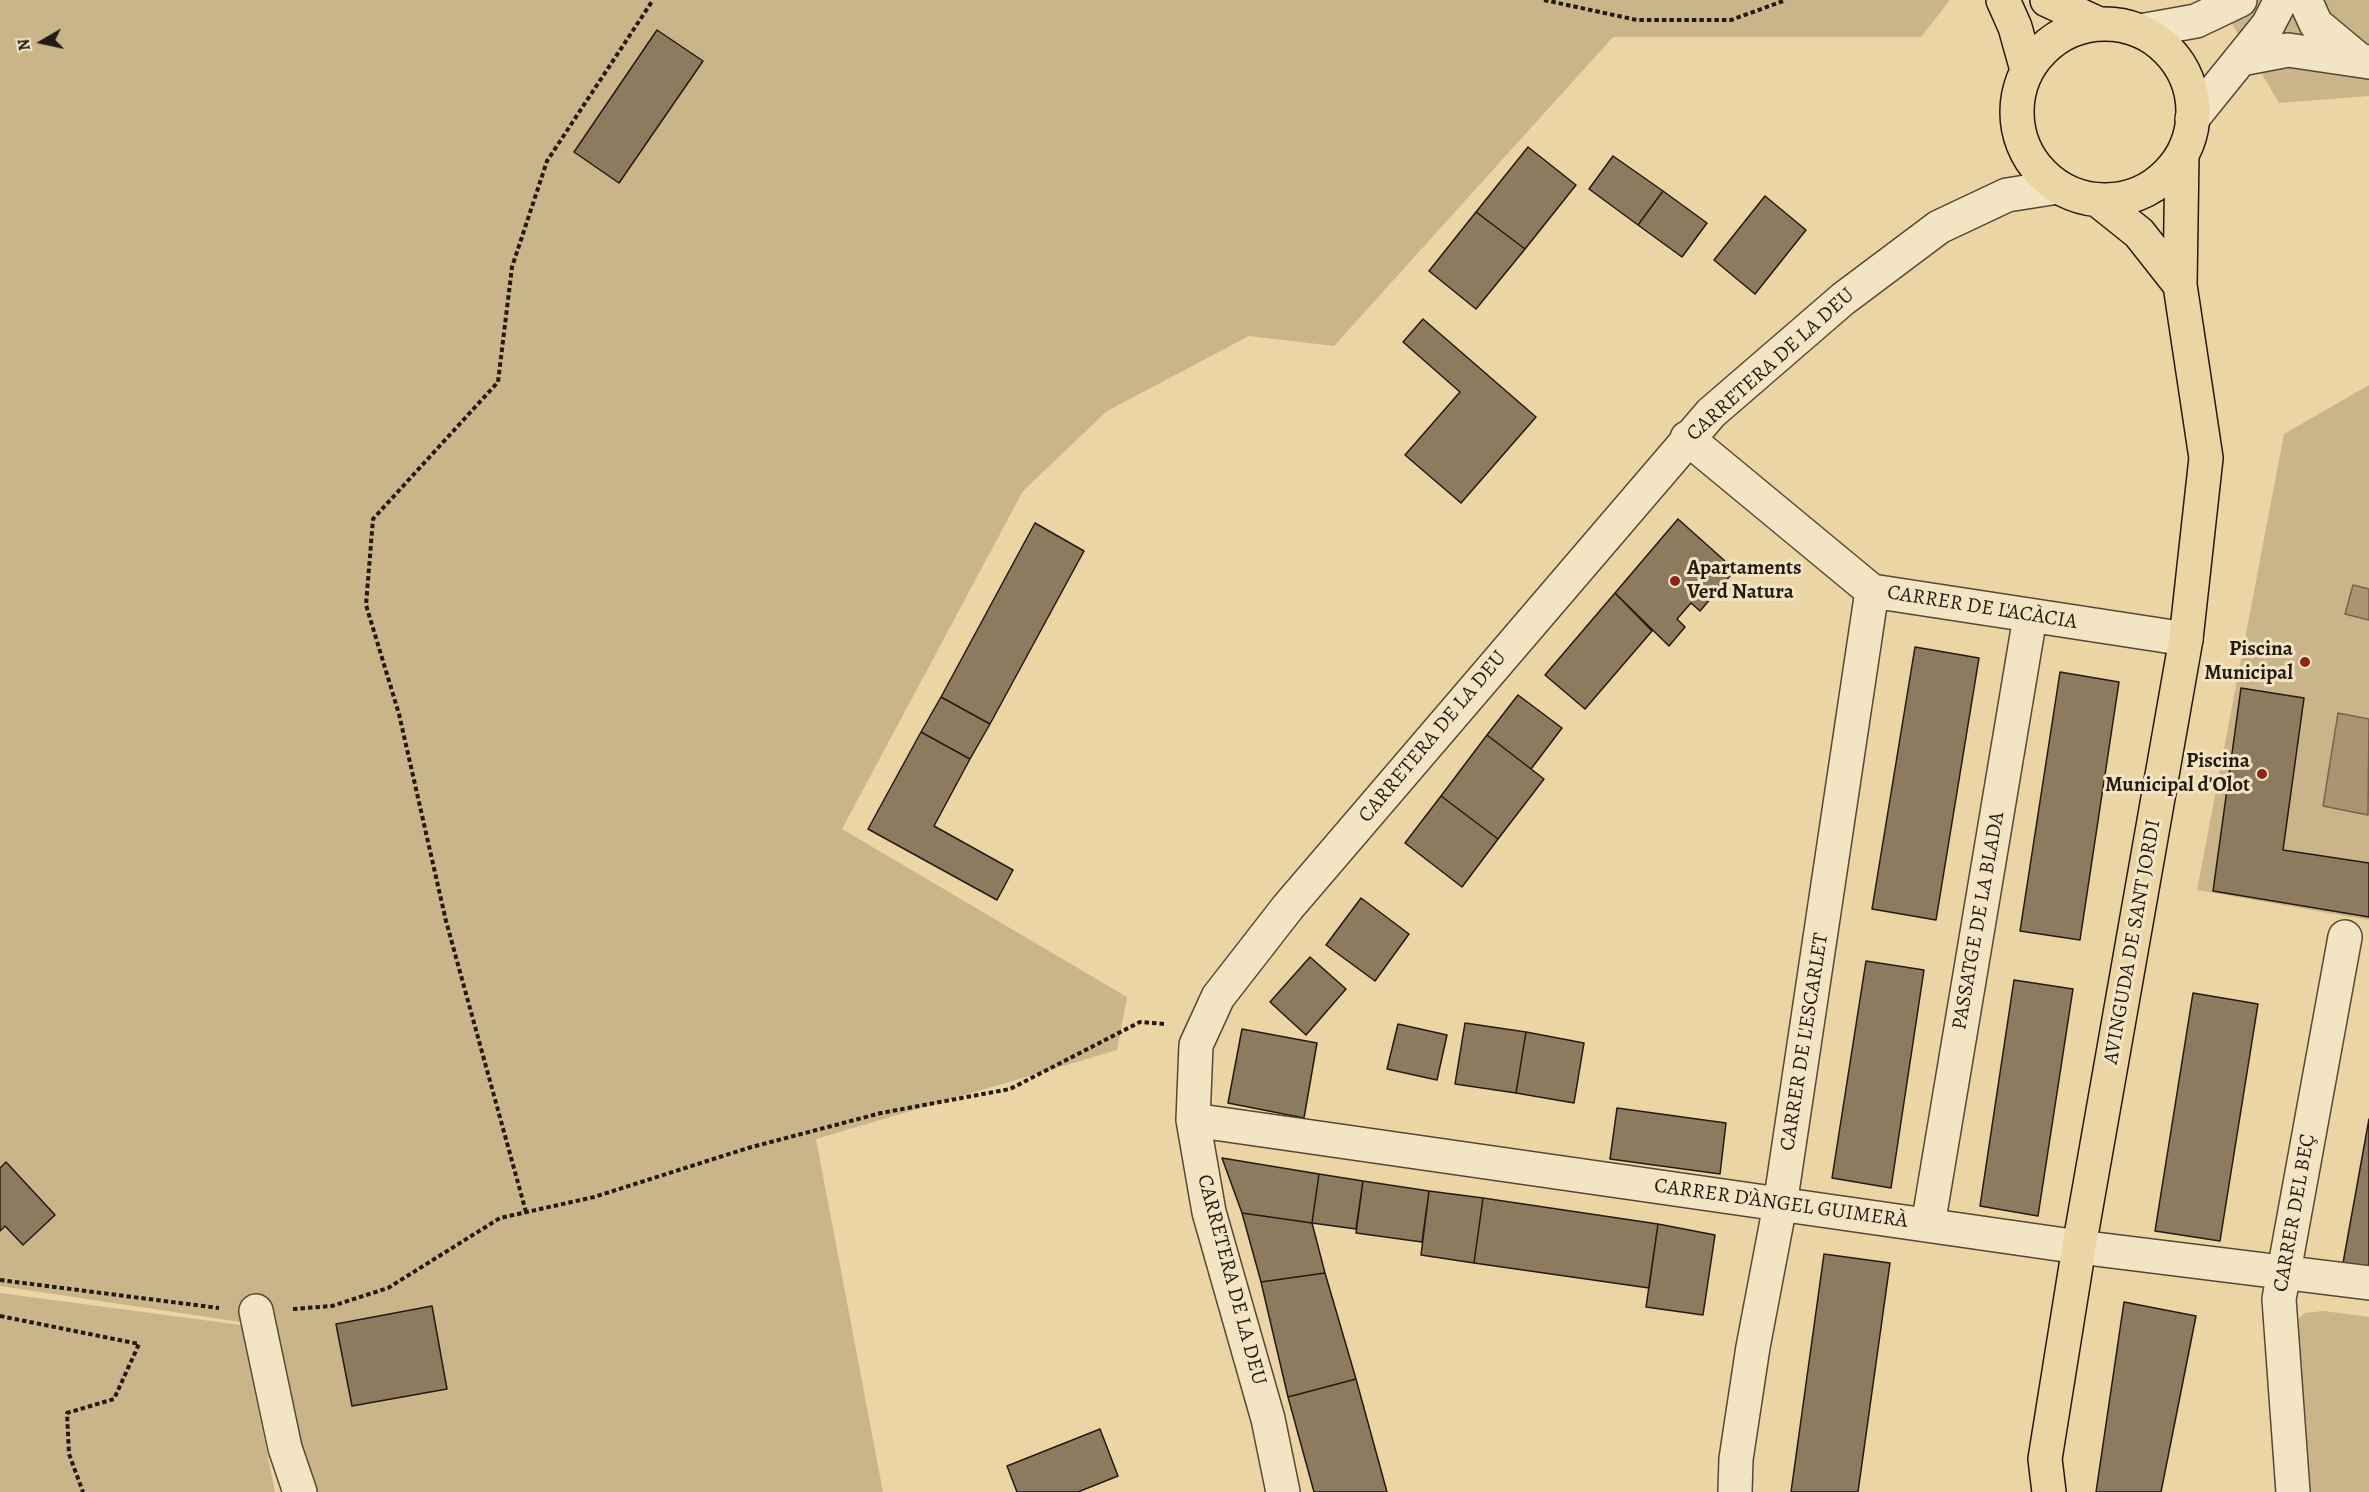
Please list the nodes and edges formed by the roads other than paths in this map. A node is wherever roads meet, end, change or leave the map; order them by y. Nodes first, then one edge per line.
1 (2003, 0) edge
2 (2047, 0) edge
3 (2240, 0) edge
4 (2281, 0) edge
5 (2304, 0) edge
6 (2099, 24) junction
7 (2140, 31) junction
8 (2241, 58) junction
9 (2363, 60) edge
10 (2027, 70) junction
11 (2192, 119) junction
12 (2182, 155) junction
13 (2058, 187) junction
14 (2099, 201) junction
15 (2180, 285) junction
16 (1687, 438) junction
17 (1872, 591) junction
18 (2030, 617) junction
19 (2186, 639) junction
20 (2345, 937) dead end
21 (1193, 1120) junction
22 (1780, 1205) junction
23 (1928, 1225) junction
24 (2079, 1247) junction
25 (2284, 1272) junction
26 (2369, 1284) edge
27 (256, 1311) dead end
28 (300, 1492) edge
29 (1283, 1492) edge
30 (1735, 1492) edge
31 (2049, 1492) edge
32 (2293, 1492) edge

1 - 10 main road
2 - 6 main road
3 - 7 street
4 - 8 street
5 - 9 street
6 - 7 main road
6 - 10 main road
7 - 11 main road
8 - 9 street
8 - 11 street
10 - 13 main road
11 - 12 main road
12 - 14 main road
12 - 15 main road, AVINGUDA DE SANT JORDI
13 - 14 main road
13 - 16 street, CARRETERA DE LA DEU
14 - 15 main road, AVINGUDA DE SANT JORDI
15 - 19 main road, AVINGUDA DE SANT JORDI
16 - 17 street, CARRER DE L'ACÀCIA
16 - 21 street, CARRETERA DE LA DEU
17 - 18 street, CARRER DE L'ACÀCIA
17 - 22 street, CARRER DE L'ESCARLET
18 - 19 street, CARRER DE L'ACÀCIA
18 - 23 street, PASSATGE DE LA BLADA
19 - 24 main road, AVINGUDA DE SANT JORDI
20 - 25 street, CARRER DEL BEÇ
21 - 22 street, CARRER D'ÀNGEL GUIMERÀ
21 - 29 street, CARRETERA DE LA DEU
22 - 23 street, CARRER D'ÀNGEL GUIMERÀ
22 - 30 street, CARRER DE L'ESCARLET
23 - 24 street, CARRER D'ÀNGEL GUIMERÀ
24 - 25 street, CARRER D'ÀNGEL GUIMERÀ
24 - 31 main road, AVINGUDA DE SANT JORDI
25 - 26 street, CARRER D'ÀNGEL GUIMERÀ
25 - 32 street, CARRER DEL BEÇ
27 - 28 street

